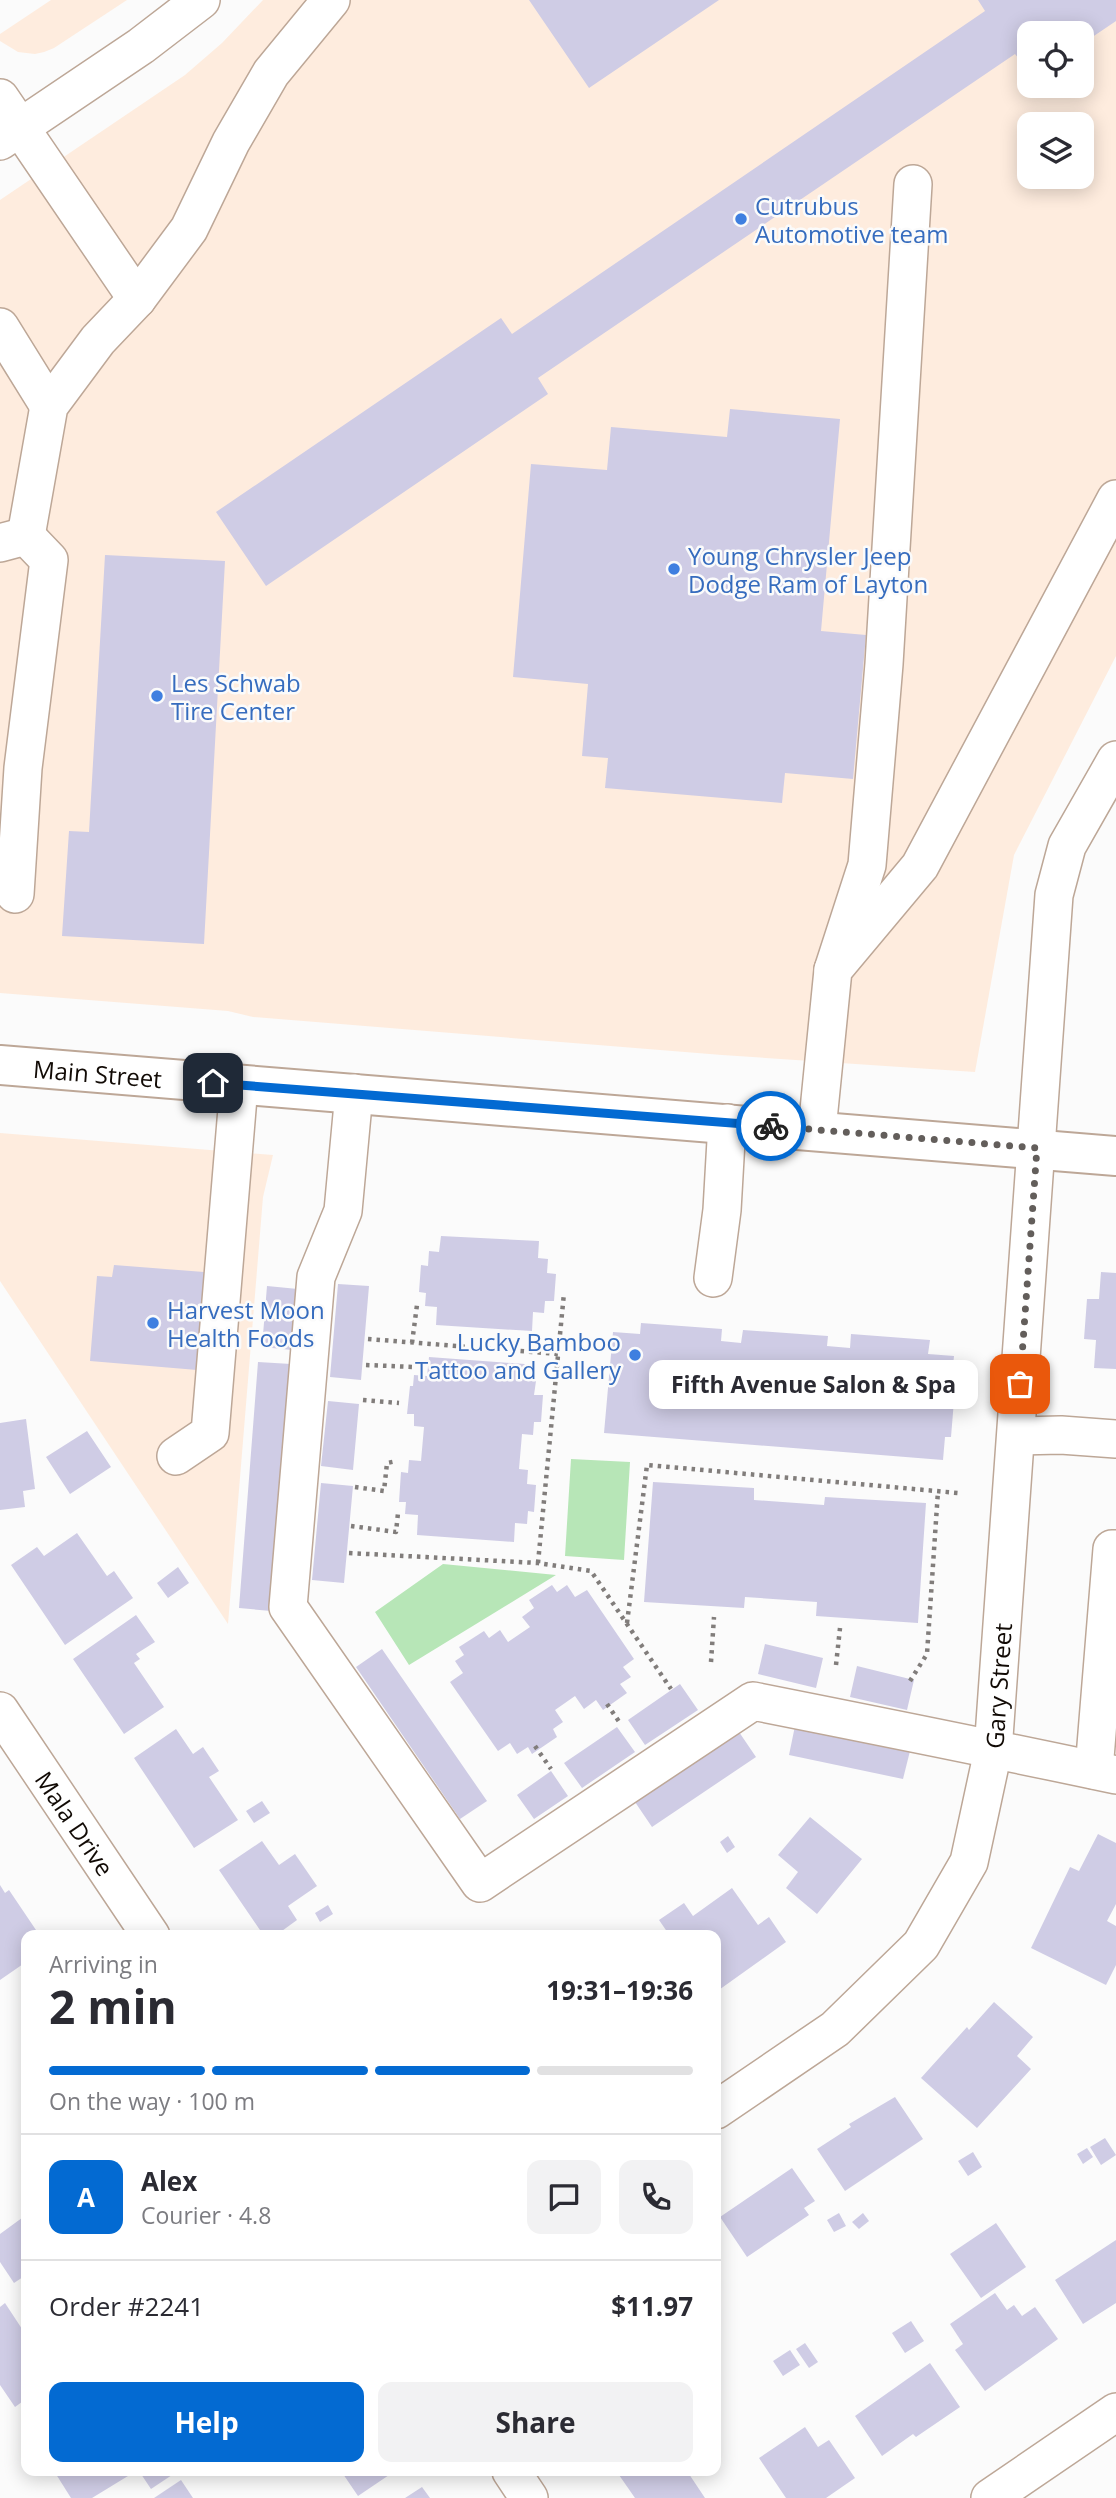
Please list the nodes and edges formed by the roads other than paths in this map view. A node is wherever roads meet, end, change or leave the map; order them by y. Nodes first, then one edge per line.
1 (201, 0) edge
2 (331, 0) edge
3 (0, 97) edge
4 (10, 134) edge
5 (913, 184) dead end
6 (137, 299) junction
7 (0, 327) edge
8 (49, 405) junction
9 (1116, 499) edge
10 (13, 540) edge
11 (1116, 760) edge
12 (12, 768) edge
13 (15, 894) dead end
14 (833, 970) junction
15 (0, 1065) edge
16 (239, 1085) junction
17 (354, 1093) junction
18 (727, 1123) junction
19 (817, 1130) junction
20 (1037, 1148) junction
21 (1116, 1156) edge
22 (713, 1278) dead end
23 (1017, 1436) junction
24 (1116, 1438) edge
25 (176, 1456) dead end
26 (1116, 1549) edge
27 (0, 1711) edge
28 (993, 1751) junction
29 (1105, 1773) edge
30 (147, 1930) edge
31 (721, 2107) edge
32 (1116, 2412) edge
33 (514, 2476) edge
34 (529, 2498) edge
35 (990, 2498) edge

1 - 4 street
2 - 6 street
3 - 4 street
4 - 6 street
5 - 14 street
6 - 8 street
7 - 8 street
8 - 10 street
9 - 14 street
10 - 12 street
11 - 20 street, Gary Street
12 - 13 street
14 - 19 street
15 - 16 main road, Main Street
16 - 17 main road, Main Street
16 - 25 street
17 - 18 main road, Main Street
17 - 28 street
18 - 19 main road, Main Street
18 - 22 street
19 - 20 main road, Main Street
20 - 21 main road, Main Street
20 - 23 street, Gary Street
23 - 24 street
23 - 28 street, Gary Street
26 - 29 street
27 - 30 street, Mala Drive
28 - 29 street
28 - 31 street, Gary Street
32 - 35 street
33 - 34 street

